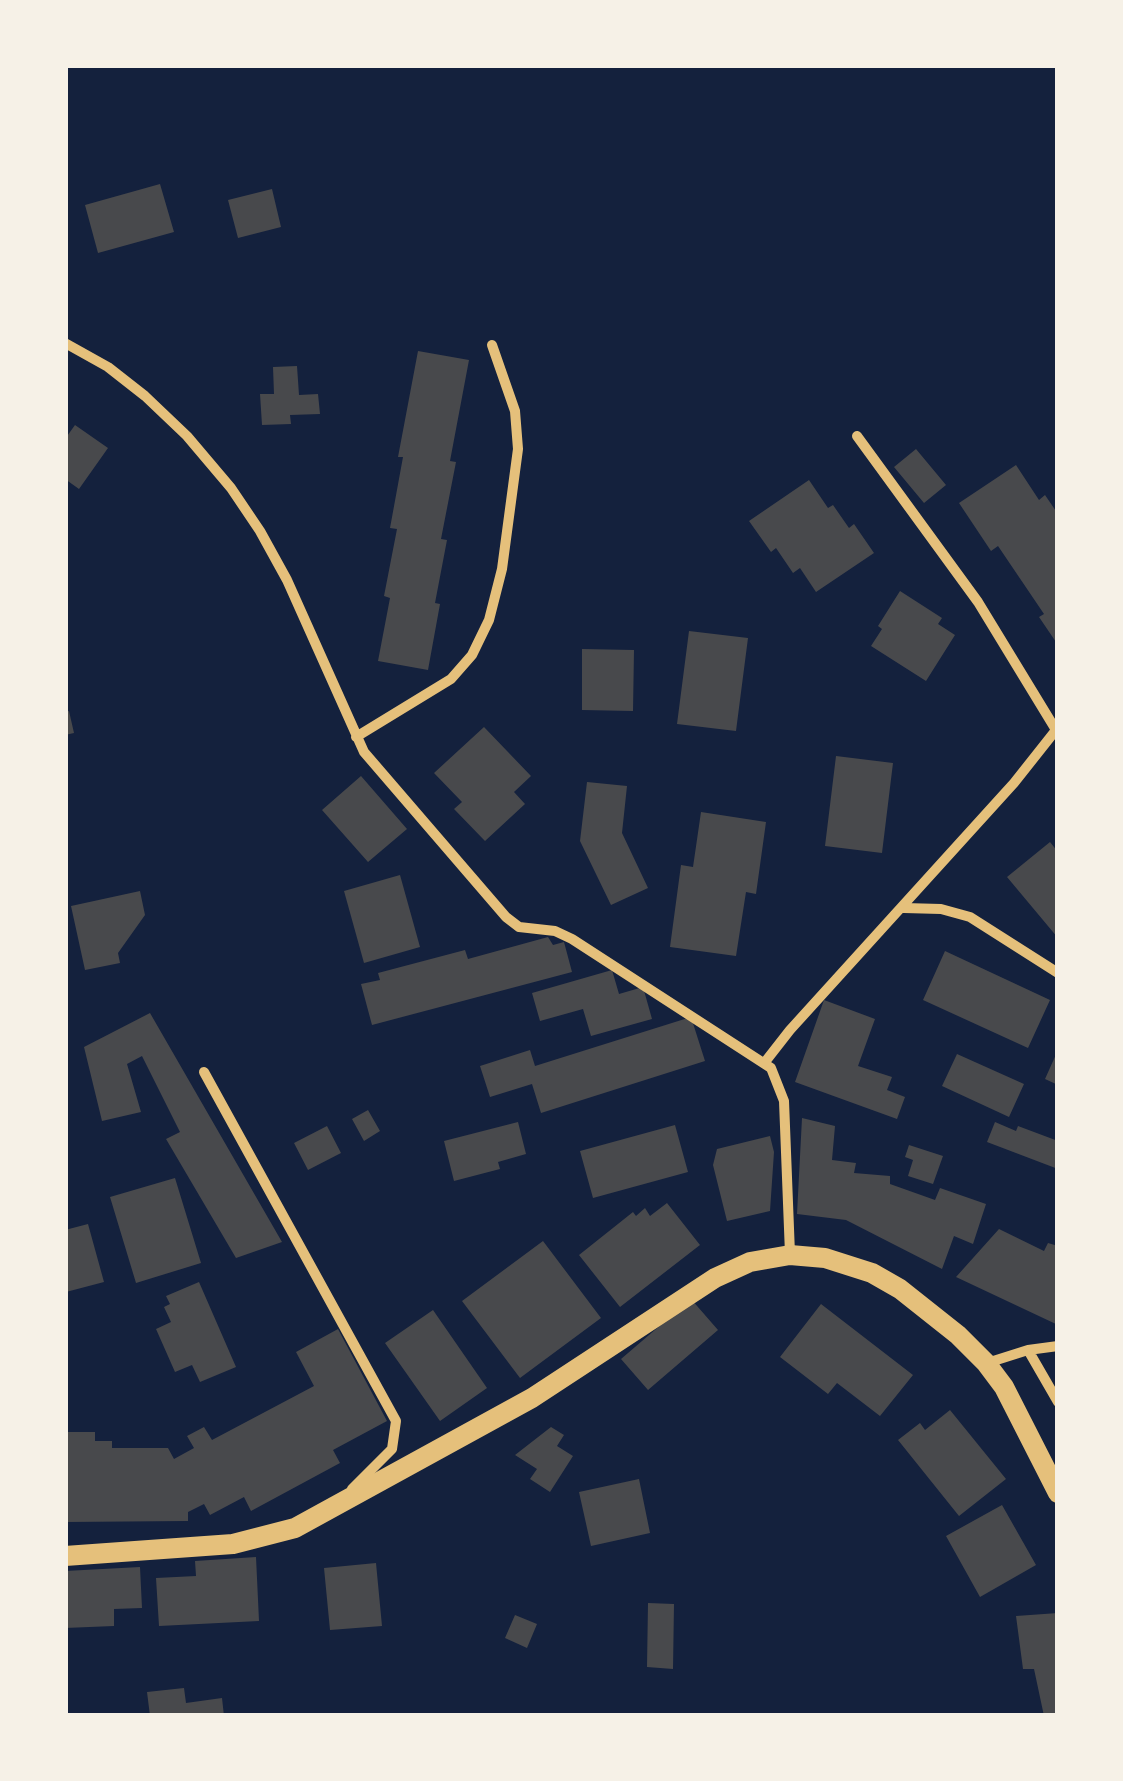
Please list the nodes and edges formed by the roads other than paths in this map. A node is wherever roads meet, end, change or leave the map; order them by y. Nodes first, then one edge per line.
1 (65, 343) edge
2 (492, 345) dead end
3 (857, 436) dead end
4 (1057, 729) edge
5 (356, 737) junction
6 (904, 908) junction
7 (1058, 973) edge
8 (765, 1062) junction
9 (204, 1072) dead end
10 (790, 1255) junction
11 (1058, 1346) edge
12 (1028, 1350) junction
13 (986, 1363) junction
14 (1058, 1402) edge
15 (1058, 1493) edge
16 (328, 1512) junction
17 (65, 1556) edge

1 - 5 street
2 - 5 street
3 - 4 street
4 - 6 street
5 - 8 street
6 - 7 street
6 - 8 street
8 - 10 street
9 - 16 street
10 - 13 main road
10 - 16 main road
11 - 12 street
12 - 13 street
12 - 14 street
13 - 15 main road
16 - 17 main road

